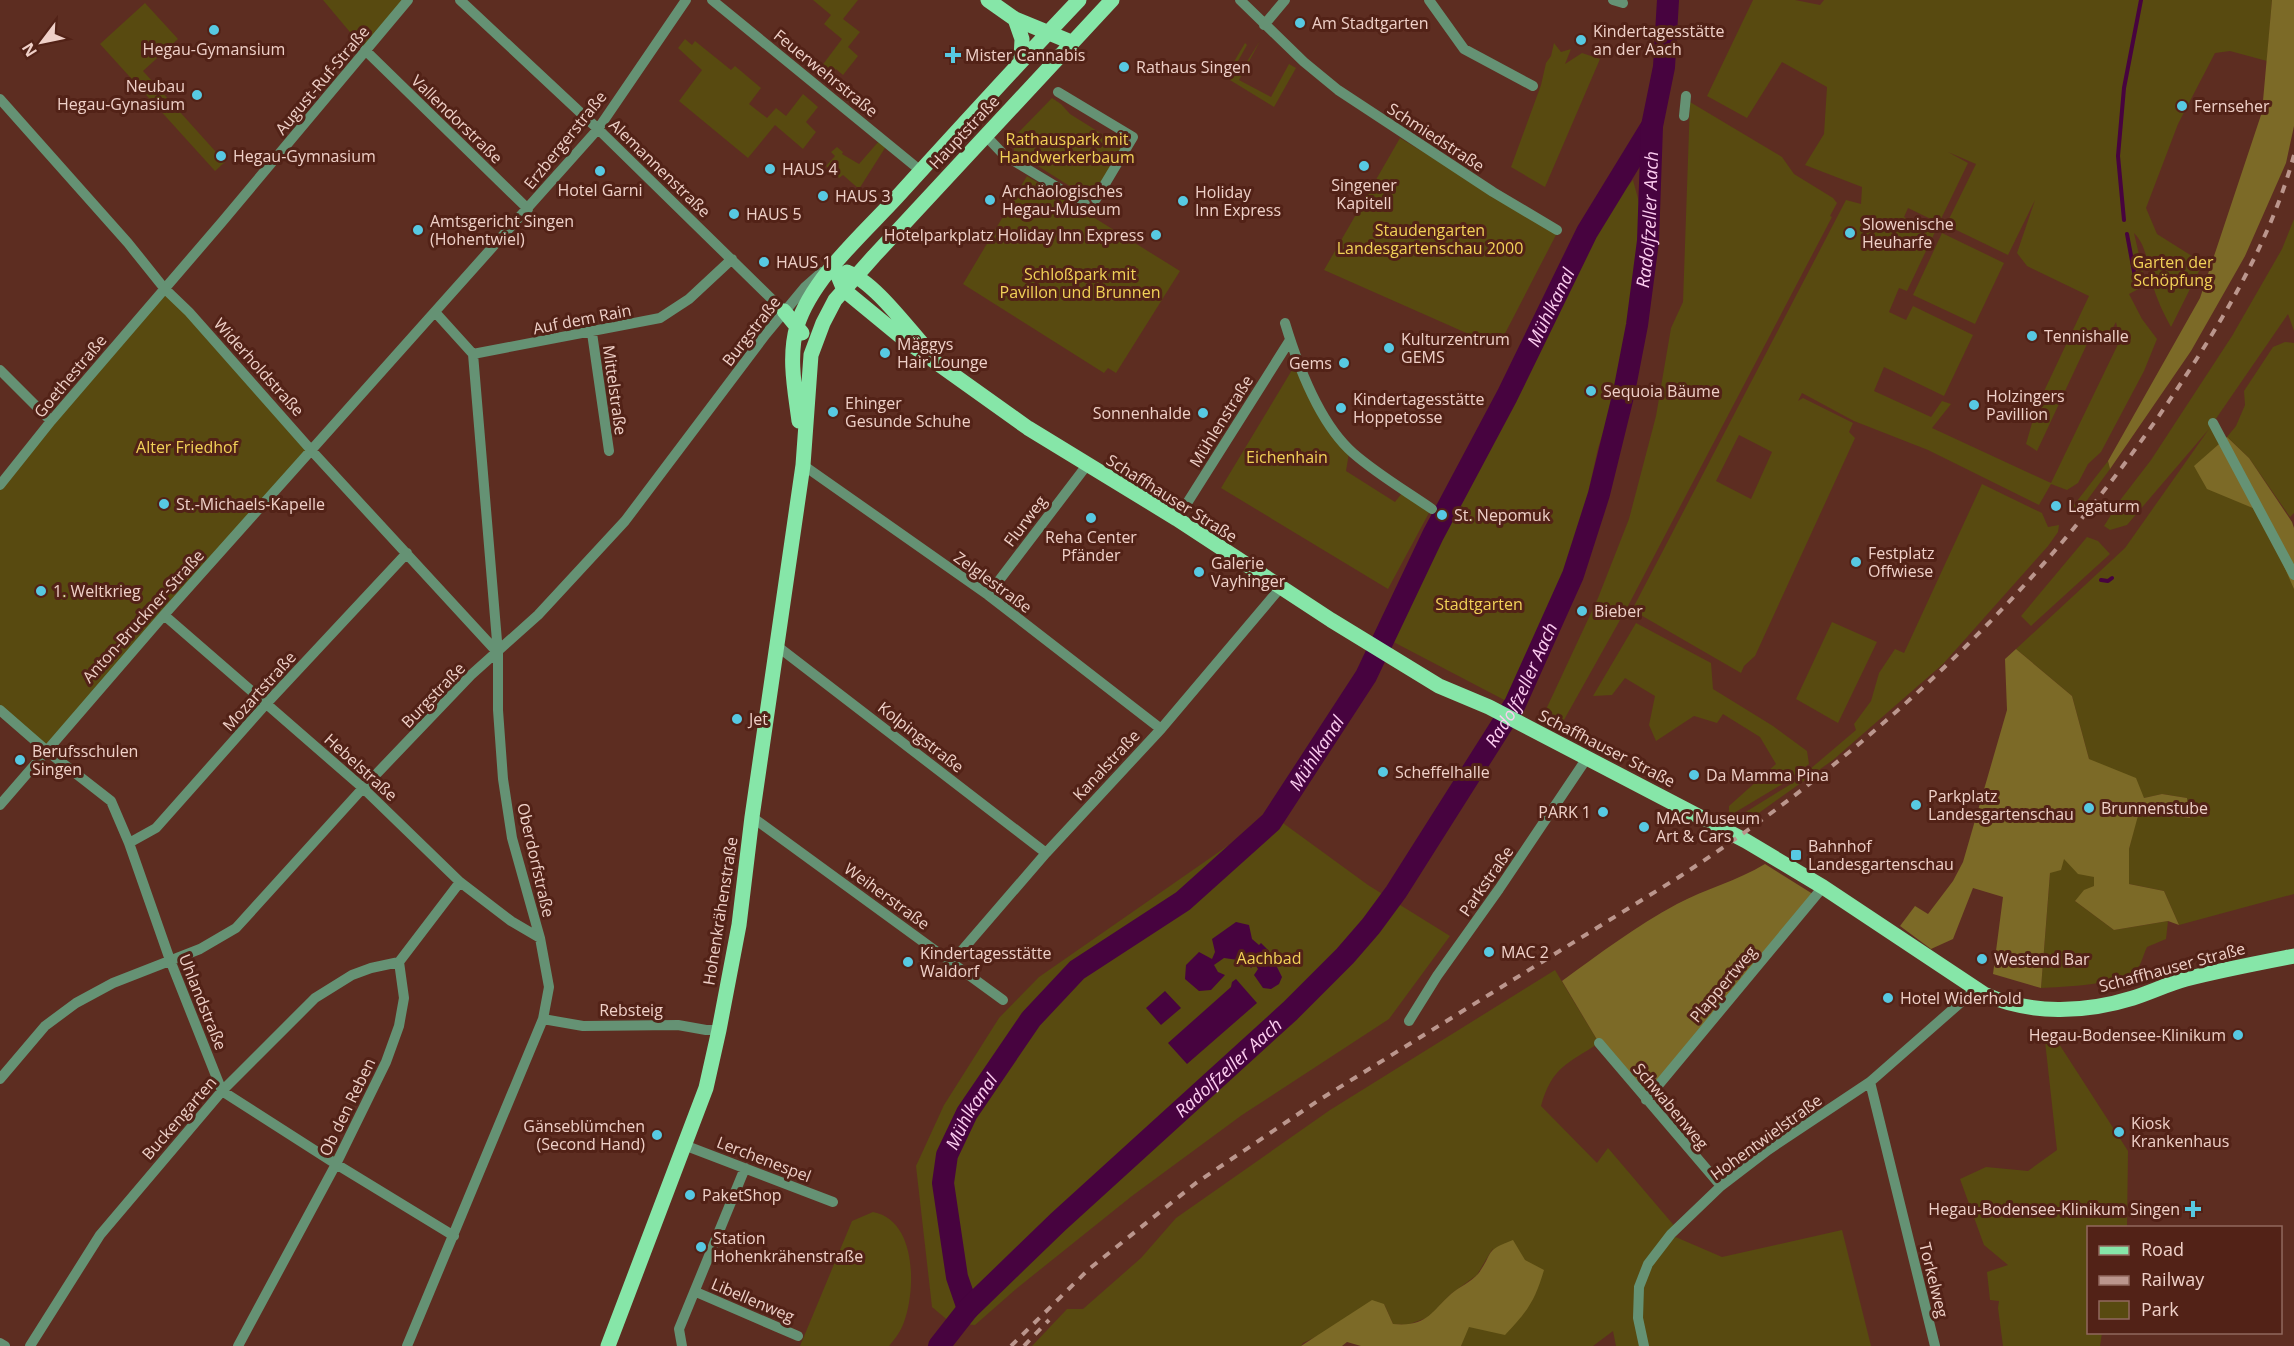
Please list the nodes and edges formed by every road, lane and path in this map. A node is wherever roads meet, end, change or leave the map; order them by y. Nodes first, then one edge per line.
1 (408, 0) edge
2 (460, 0) edge
3 (712, 0) edge
4 (988, 0) edge
5 (1079, 0) edge
6 (1112, 0) edge
7 (1240, 0) edge
8 (1285, 0) edge
9 (1429, 0) edge
10 (684, 1) edge
11 (1015, 19) junction
12 (1264, 25) junction
13 (1047, 34) junction
14 (1071, 42) junction
15 (365, 50) junction
16 (1021, 59) junction
17 (1533, 86) dead end
18 (1058, 92) dead end
19 (1686, 96) dead end
20 (1, 103) edge
21 (1684, 116) dead end
22 (598, 129) junction
23 (985, 135) junction
24 (921, 171) junction
25 (1096, 199) dead end
26 (1085, 204) dead end
27 (528, 208) junction
28 (1557, 230) dead end
29 (732, 259) junction
30 (834, 266) junction
31 (857, 276) junction
32 (164, 288) junction
33 (844, 290) junction
34 (784, 311) junction
35 (435, 312) junction
36 (1285, 323) dead end
37 (798, 326) junction
38 (592, 333) junction
39 (1290, 340) junction
40 (473, 354) junction
41 (811, 355) junction
42 (943, 366) junction
43 (0, 370) edge
44 (51, 421) junction
45 (2213, 423) dead end
46 (311, 450) junction
47 (609, 452) dead end
48 (803, 465) junction
49 (1087, 465) junction
50 (0, 485) edge
51 (1432, 509) dead end
52 (1177, 519) junction
53 (407, 553) junction
54 (2294, 575) edge
55 (1281, 587) junction
56 (988, 595) junction
57 (164, 615) junction
58 (777, 646) junction
59 (498, 653) junction
60 (266, 704) junction
61 (0, 710) edge
62 (1161, 729) junction
63 (47, 751) junction
64 (1587, 758) junction
65 (363, 788) junction
66 (0, 805) edge
67 (752, 817) junction
68 (129, 843) junction
69 (1046, 853) junction
70 (460, 882) junction
71 (1823, 887) junction
72 (540, 938) junction
73 (2294, 956) edge
74 (170, 960) junction
75 (399, 962) junction
76 (952, 962) junction
77 (1976, 989) junction
78 (1003, 1000) dead end
79 (543, 1019) junction
80 (1409, 1021) dead end
81 (719, 1030) junction
82 (1599, 1043) dead end
83 (0, 1079) edge
84 (1870, 1082) junction
85 (222, 1090) junction
86 (1646, 1100) junction
87 (684, 1145) junction
88 (336, 1164) junction
89 (745, 1168) junction
90 (1720, 1186) junction
91 (833, 1202) dead end
92 (454, 1236) junction
93 (696, 1292) junction
94 (798, 1336) dead end
95 (0, 1343) edge
96 (5, 1346) edge
97 (30, 1346) edge
98 (238, 1346) edge
99 (407, 1346) edge
100 (608, 1346) edge
101 (682, 1346) edge
102 (1644, 1346) edge
103 (1935, 1346) edge

1 - 15 street, August-Ruf-Straße
2 - 22 street, Alemannenstraße
3 - 24 street, Feuerwehrstraße
4 - 11 main road
5 - 13 main road, Hauptstraße
6 - 14 main road, Hauptstraße
7 - 12 street, Schmiedstraße
8 - 12 street
9 - 17 street
10 - 22 street, Erzbergerstraße
11 - 13 main road
11 - 16 main road
12 - 28 street, Schmiedstraße
13 - 14 main road
13 - 16 main road, Hauptstraße
14 - 23 main road, Hauptstraße
15 - 27 street, Vallendorstraße
15 - 32 street, August-Ruf-Straße
16 - 24 main road, Hauptstraße
18 - 25 street
19 - 21 street
20 - 32 street, Widerholdstraße
22 - 27 street, Erzbergerstraße
22 - 29 street, Alemannenstraße
23 - 26 street
23 - 31 main road, Hauptstraße
24 - 30 main road, Hauptstraße
27 - 35 street, Erzbergerstraße
29 - 34 street, Alemannenstraße
29 - 38 street, Auf dem Rain
30 - 31 main road, Schaffhauser Straße
30 - 33 main road, Schaffhauser Straße
30 - 34 street, Burgstraße
30 - 37 main road, Hohenkrähenstraße
31 - 33 main road, Hauptstraße
31 - 42 main road, Schaffhauser Straße
32 - 44 street, Goethestraße
32 - 46 street, Widerholdstraße
33 - 41 main road, Hohenkrähenstraße
33 - 42 main road, Schaffhauser Straße
34 - 37 main road
34 - 59 street, Burgstraße
35 - 40 street
35 - 46 street, Erzbergerstraße
36 - 39 street
37 - 41 main road
37 - 48 main road, Hohenkrähenstraße
38 - 40 street, Auf dem Rain
38 - 47 street, Mittelstraße
39 - 51 street
39 - 52 street, Mühlenstraße
40 - 59 street, Oberdorfstraße
41 - 48 main road, Hohenkrähenstraße
42 - 49 main road, Schaffhauser Straße
43 - 44 street
44 - 50 street, Goethestraße
45 - 54 street
46 - 53 street, Widerholdstraße
46 - 57 street, Anton-Bruckner-Straße
48 - 56 street, Zelglestraße
48 - 58 main road, Hohenkrähenstraße
49 - 52 main road, Schaffhauser Straße
49 - 56 street, Flurweg
52 - 55 main road, Schaffhauser Straße
53 - 59 street, Widerholdstraße
53 - 60 street, Mozartstraße
55 - 62 street, Kanalstraße
55 - 64 main road, Schaffhauser Straße
56 - 62 street, Zelglestraße
57 - 60 street, Hebelstraße
57 - 63 street, Anton-Bruckner-Straße
58 - 67 main road, Hohenkrähenstraße
58 - 69 street, Kolpingstraße
59 - 65 street, Burgstraße
59 - 72 street, Oberdorfstraße
60 - 65 street, Hebelstraße
60 - 68 street, Mozartstraße
61 - 63 street, Uhlandstraße
62 - 69 street, Kanalstraße
63 - 66 street, Anton-Bruckner-Straße
63 - 68 street, Uhlandstraße
64 - 71 main road, Schaffhauser Straße
64 - 80 street, Parkstraße
65 - 70 street, Hebelstraße
65 - 74 street, Burgstraße
67 - 76 street, Weiherstraße
67 - 81 main road, Hohenkrähenstraße
68 - 74 street, Uhlandstraße
69 - 76 street, Kanalstraße
70 - 72 street, Hebelstraße
70 - 75 street
71 - 77 main road, Schaffhauser Straße
71 - 86 street, Plappertweg
72 - 79 street, Oberdorfstraße
73 - 77 main road, Schaffhauser Straße
74 - 83 street, Burgstraße
74 - 85 street, Uhlandstraße
75 - 85 street, Buckengarten
75 - 88 street, Ob den Reben
76 - 78 street, Weiherstraße
77 - 84 street, Hohentwielstraße
79 - 81 street, Rebsteig
79 - 92 street, Oberdorfstraße
81 - 87 main road, Hohenkrähenstraße
82 - 86 street, Schwabenweg
84 - 90 street, Hohentwielstraße
84 - 103 street, Torkelweg
85 - 88 street
85 - 97 street, Buckengarten
86 - 90 street, Schwabenweg
87 - 89 street, Lerchenespel
87 - 100 main road, Hohenkrähenstraße
88 - 92 street
88 - 98 street, Ob den Reben
89 - 91 street, Lerchenespel
89 - 93 street, Libellenweg
90 - 102 street, Hohentwielstraße
92 - 99 street, Oberdorfstraße
93 - 94 street, Libellenweg
93 - 101 street, Libellenweg
95 - 96 street

